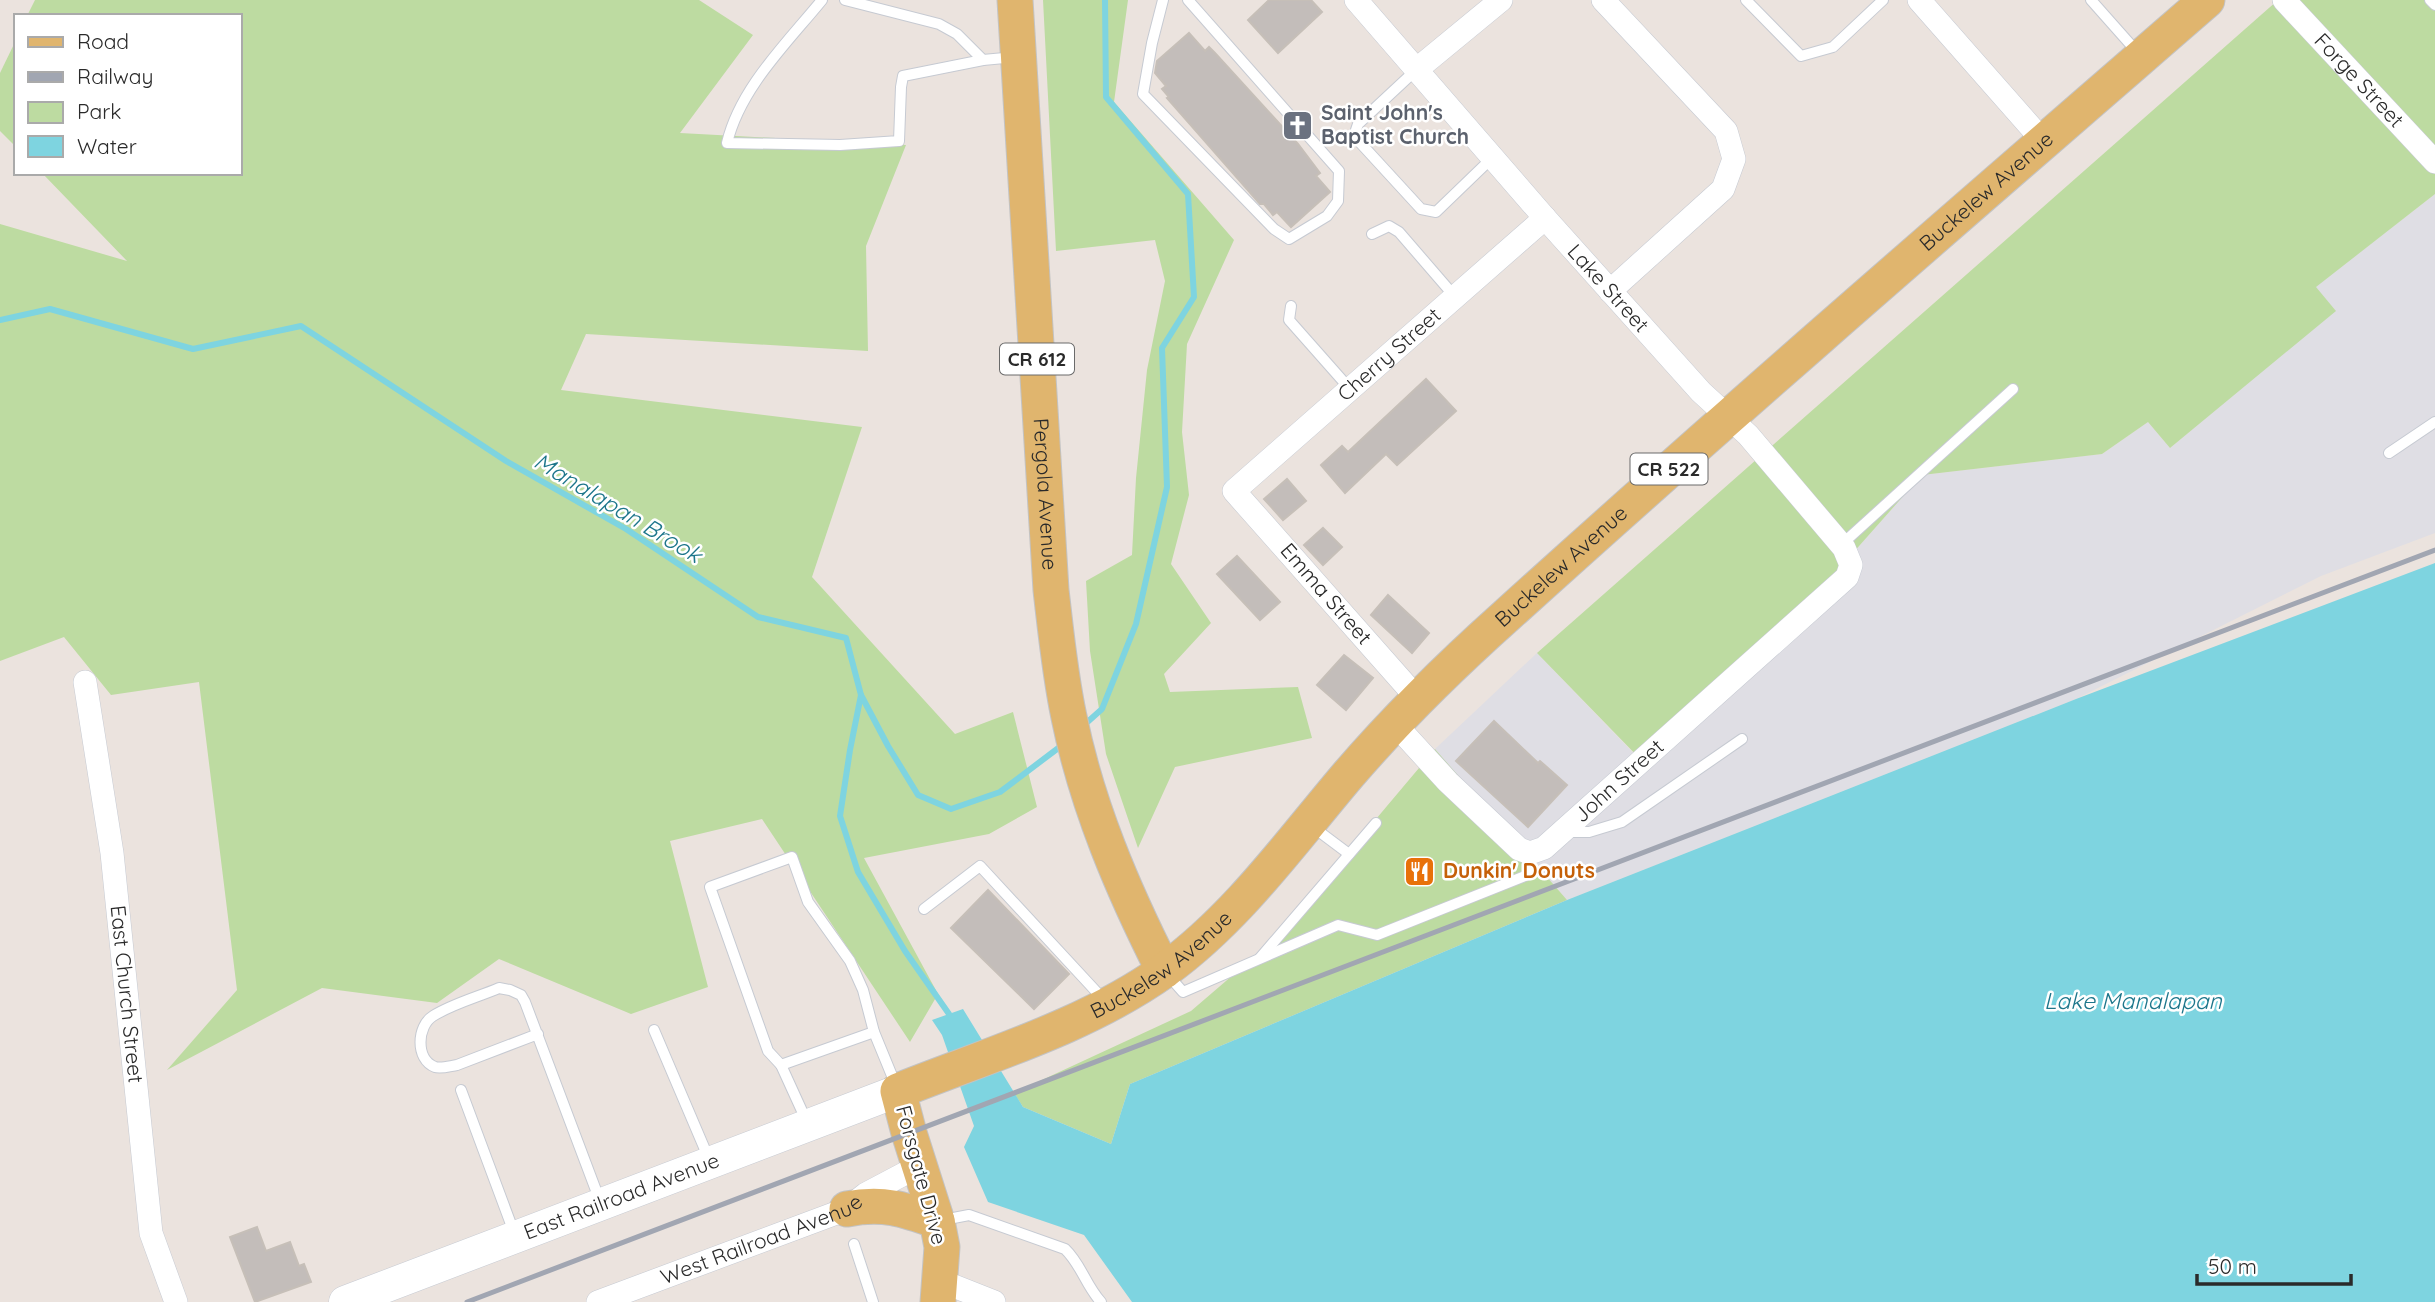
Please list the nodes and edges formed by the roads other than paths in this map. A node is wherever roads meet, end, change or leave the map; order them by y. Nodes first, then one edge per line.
1 (822, 0) edge
2 (845, 0) edge
3 (1015, 0) edge
4 (1163, 0) edge
5 (1188, 0) edge
6 (1356, 0) edge
7 (1501, 0) edge
8 (1604, 0) edge
9 (1746, 0) edge
10 (1883, 0) edge
11 (1919, 0) edge
12 (2091, 0) edge
13 (2207, 0) edge
14 (2284, 0) edge
15 (2430, 0) edge
16 (2435, 5) edge
17 (1017, 57) junction
18 (2142, 57) junction
19 (983, 60) junction
20 (1416, 70) junction
21 (2044, 142) junction
22 (1492, 158) junction
23 (2435, 162) edge
24 (1545, 218) junction
25 (1372, 234) dead end
26 (1610, 290) junction
27 (1456, 298) junction
28 (1291, 306) dead end
29 (1350, 389) junction
30 (2012, 389) dead end
31 (1729, 416) junction
32 (2435, 422) edge
33 (2389, 453) dead end
34 (1234, 491) joint
35 (1842, 545) junction
36 (85, 682) dead end
37 (1406, 711) junction
38 (1742, 739) dead end
39 (1308, 823) junction
40 (1376, 823) dead end
41 (1562, 832) junction
42 (1530, 853) junction
43 (1349, 854) junction
44 (924, 909) dead end
45 (1258, 960) junction
46 (1164, 971) junction
47 (1108, 1005) junction
48 (654, 1030) dead end
49 (874, 1032) junction
50 (538, 1034) junction
51 (781, 1065) junction
52 (461, 1090) dead end
53 (898, 1091) junction
54 (808, 1125) junction
55 (710, 1162) junction
56 (919, 1166) junction
57 (601, 1204) junction
58 (847, 1209) junction
59 (937, 1221) junction
60 (516, 1238) junction
61 (854, 1244) dead end
62 (939, 1291) edge
63 (176, 1302) edge
64 (345, 1302) edge
65 (598, 1302) edge
66 (873, 1302) edge
67 (994, 1302) edge
68 (1101, 1302) edge

1 - 19 lane
2 - 19 lane
3 - 17 main road, Pergola Avenue / CR 612
4 - 5 lane
6 - 20 street, Lake Street
7 - 20 street
8 - 26 street
9 - 10 lane
11 - 21 street
12 - 18 lane
13 - 18 main road, Buckelew Avenue / CR 522
14 - 23 street, Forge Street
15 - 16 lane
17 - 19 lane
17 - 46 main road, Pergola Avenue / CR 612
18 - 21 main road, Buckelew Avenue / CR 522
20 - 22 street, Lake Street
20 - 22 lane
21 - 31 main road, Buckelew Avenue / CR 522
22 - 24 street, Lake Street
24 - 26 street, Lake Street
24 - 27 street, Cherry Street
25 - 27 lane
26 - 31 street, Lake Street
27 - 29 street, Cherry Street
28 - 29 lane
29 - 34 street, Cherry Street
30 - 35 lane
31 - 35 street, Lake Street
31 - 37 main road, Buckelew Avenue / CR 522
32 - 33 lane
34 - 37 street, Emma Street
35 - 41 street, John Street
36 - 63 street, East Church Street
37 - 39 main road, Buckelew Avenue / CR 522
37 - 42 street
38 - 41 lane
39 - 43 lane
39 - 46 main road, Buckelew Avenue / CR 522
40 - 43 lane
41 - 42 street, John Street
42 - 45 lane
43 - 45 lane
44 - 47 lane
45 - 46 lane
46 - 47 main road, Buckelew Avenue / CR 522
47 - 53 main road, Buckelew Avenue / CR 522
48 - 55 lane
49 - 51 lane
49 - 51 lane
49 - 53 lane
50 - 50 lane
50 - 57 lane
51 - 54 lane
52 - 60 lane
53 - 54 street, East Railroad Avenue / CR 522
53 - 56 main road, Forsgate Drive
54 - 55 street, East Railroad Avenue / CR 522
55 - 57 street, East Railroad Avenue / CR 522
56 - 58 street, West Railroad Avenue
56 - 59 main road, Forsgate Drive
57 - 60 street, East Railroad Avenue / CR 522
58 - 59 main road
58 - 65 street, West Railroad Avenue
59 - 62 main road, Forsgate Drive
59 - 68 lane
60 - 64 street, East Railroad Avenue / CR 522
61 - 66 lane
62 - 67 street

